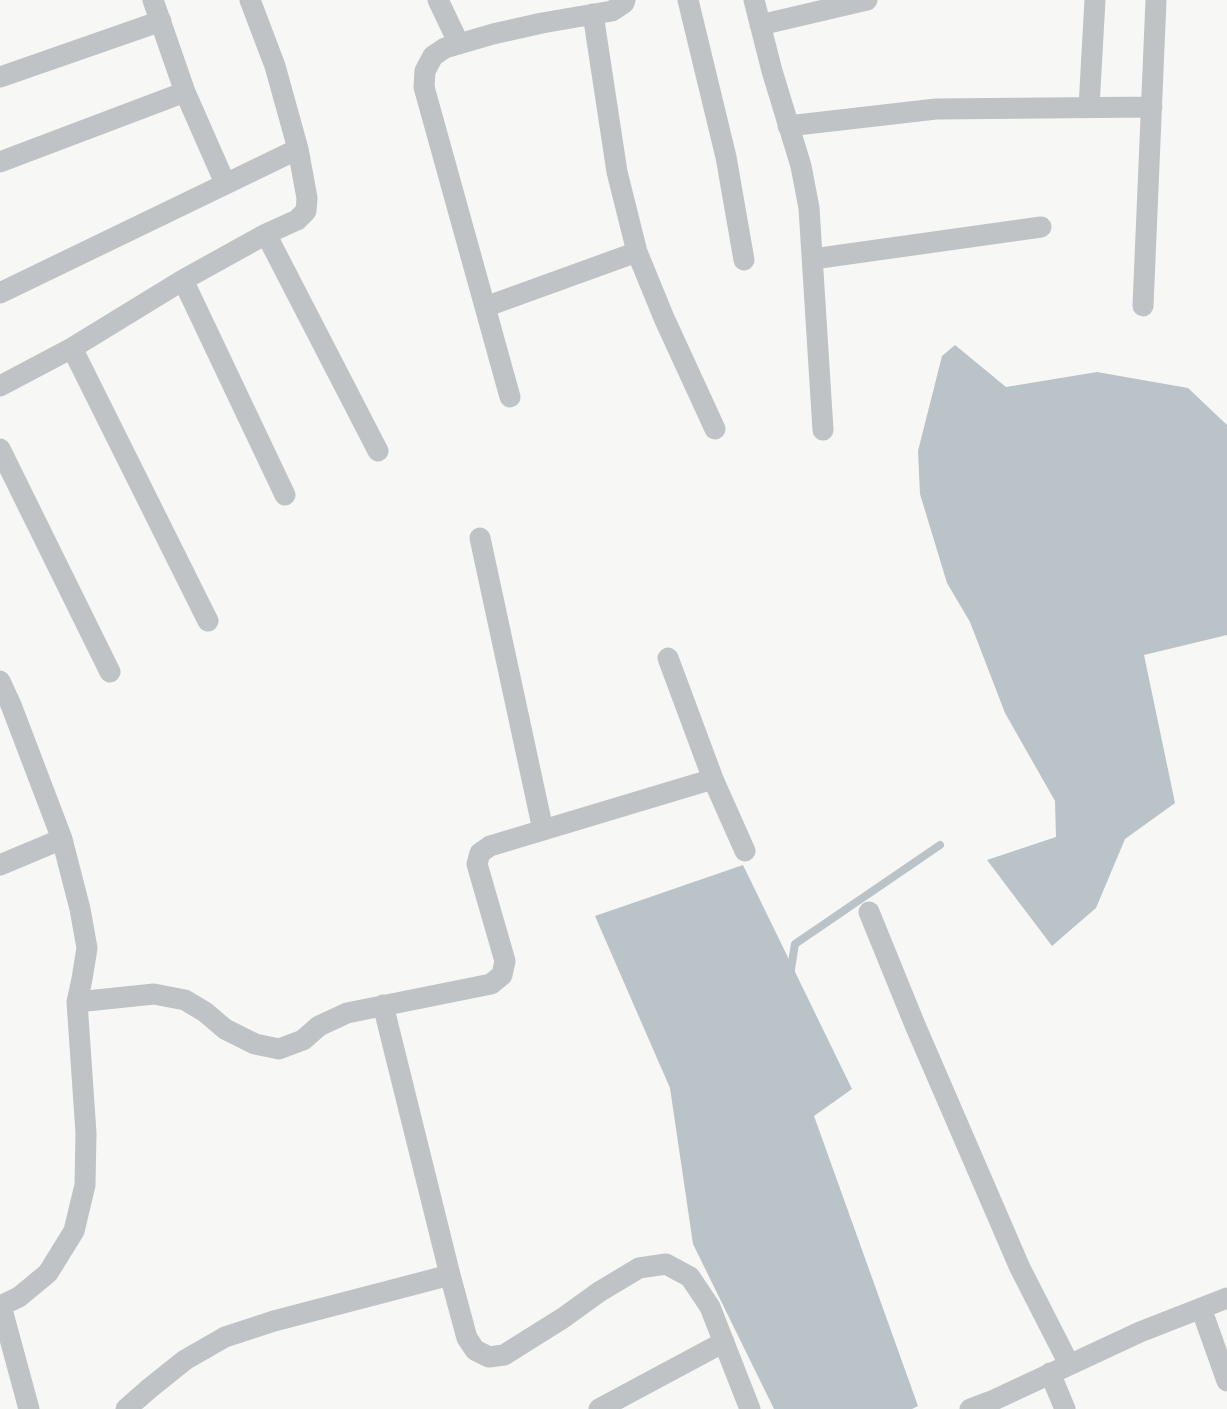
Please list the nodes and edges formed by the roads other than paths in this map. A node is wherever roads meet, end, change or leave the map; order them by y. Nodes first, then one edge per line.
1 (153, 0) edge
2 (250, 0) edge
3 (438, 0) edge
4 (625, 0) edge
5 (688, 0) edge
6 (754, 0) edge
7 (868, 0) edge
8 (1095, 0) edge
9 (1156, 0) edge
10 (593, 14) junction
11 (161, 21) junction
12 (760, 25) junction
13 (459, 44) junction
14 (0, 77) edge
15 (185, 92) junction
16 (1152, 106) junction
17 (1089, 107) junction
18 (788, 126) junction
19 (298, 149) junction
20 (0, 162) edge
21 (225, 183) junction
22 (1041, 228) dead end
23 (266, 234) junction
24 (637, 252) junction
25 (813, 259) junction
26 (744, 260) dead end
27 (183, 280) junction
28 (0, 293) edge
29 (1143, 306) dead end
30 (485, 307) junction
31 (72, 348) junction
32 (0, 386) edge
33 (510, 397) dead end
34 (715, 430) dead end
35 (823, 430) dead end
36 (0, 449) edge
37 (378, 451) dead end
38 (286, 495) dead end
39 (480, 538) dead end
40 (208, 621) dead end
41 (668, 658) dead end
42 (110, 672) dead end
43 (0, 681) edge
44 (713, 779) junction
45 (544, 830) junction
46 (62, 839) junction
47 (745, 850) dead end
48 (0, 865) edge
49 (869, 912) dead end
50 (77, 1002) junction
51 (384, 1005) junction
52 (450, 1275) junction
53 (1227, 1298) edge
54 (0, 1306) edge
55 (1200, 1308) junction
56 (724, 1342) junction
57 (1069, 1364) junction
58 (1050, 1373) junction
59 (1227, 1381) edge
60 (29, 1409) edge
61 (126, 1409) edge
62 (599, 1409) edge
63 (750, 1409) edge
64 (970, 1409) edge
65 (1064, 1409) edge

1 - 11 street
2 - 19 street
3 - 13 street
4 - 10 street
5 - 26 street
6 - 12 street
7 - 12 street
8 - 17 street
9 - 16 street
10 - 13 street
10 - 24 street
11 - 14 street
11 - 15 street
12 - 18 street
13 - 30 street
15 - 20 street
15 - 21 street
16 - 17 street
16 - 29 street
17 - 18 street
18 - 25 street
19 - 21 street
19 - 23 street
21 - 28 street
22 - 25 street
23 - 27 street
23 - 37 street
24 - 30 street
24 - 34 street
25 - 35 street
27 - 31 street
27 - 38 street
30 - 33 street
31 - 32 street
31 - 40 street
36 - 42 street
39 - 45 street
41 - 44 street
43 - 46 street
44 - 45 street
44 - 47 street
45 - 51 street
46 - 48 street
46 - 50 street
49 - 57 street
50 - 51 street
50 - 54 street
51 - 52 street
52 - 56 street
52 - 61 street
53 - 55 street
54 - 60 street
55 - 57 street
55 - 59 street
56 - 62 street
56 - 63 street
57 - 58 street
58 - 64 street
58 - 65 street

